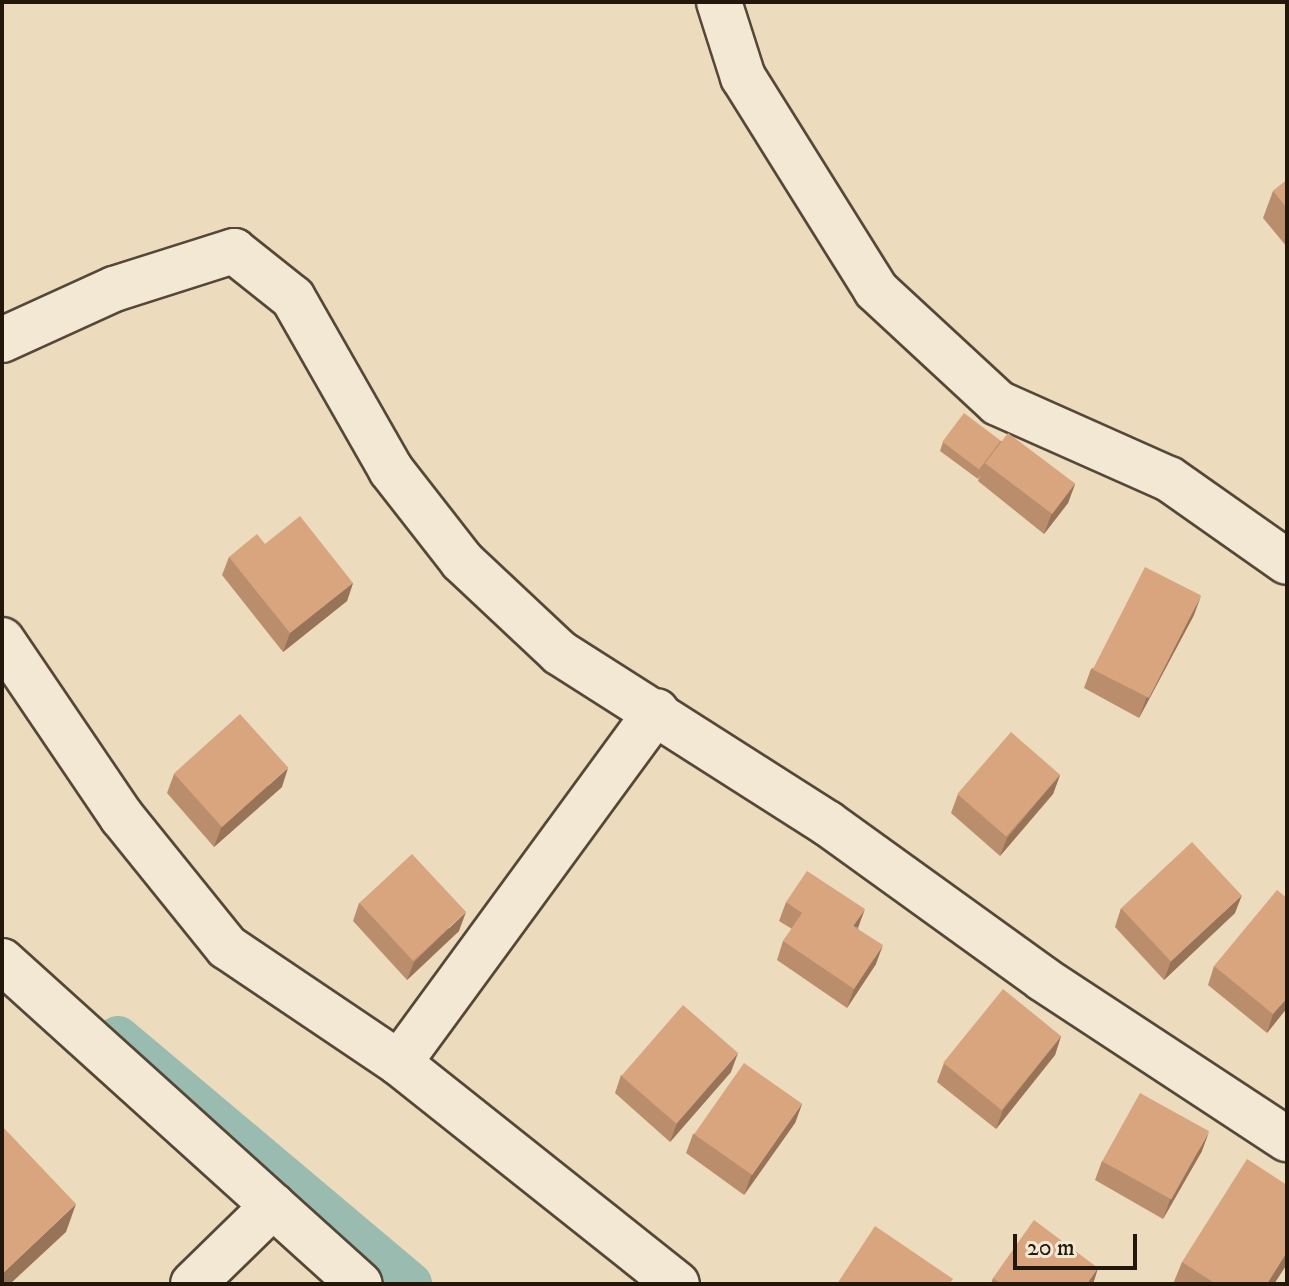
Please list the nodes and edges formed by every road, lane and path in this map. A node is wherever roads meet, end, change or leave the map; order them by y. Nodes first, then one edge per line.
1 (719, 2) edge
2 (2, 340) edge
3 (1287, 562) edge
4 (2, 640) edge
5 (657, 711) junction
6 (2, 961) edge
7 (399, 1063) junction
8 (1287, 1139) edge
9 (273, 1206) junction
10 (193, 1284) edge
11 (360, 1284) edge
12 (677, 1284) edge

1 - 3 street
2 - 5 street
4 - 7 street
5 - 7 street
5 - 8 street
6 - 9 street
7 - 12 street
9 - 10 street
9 - 11 street

